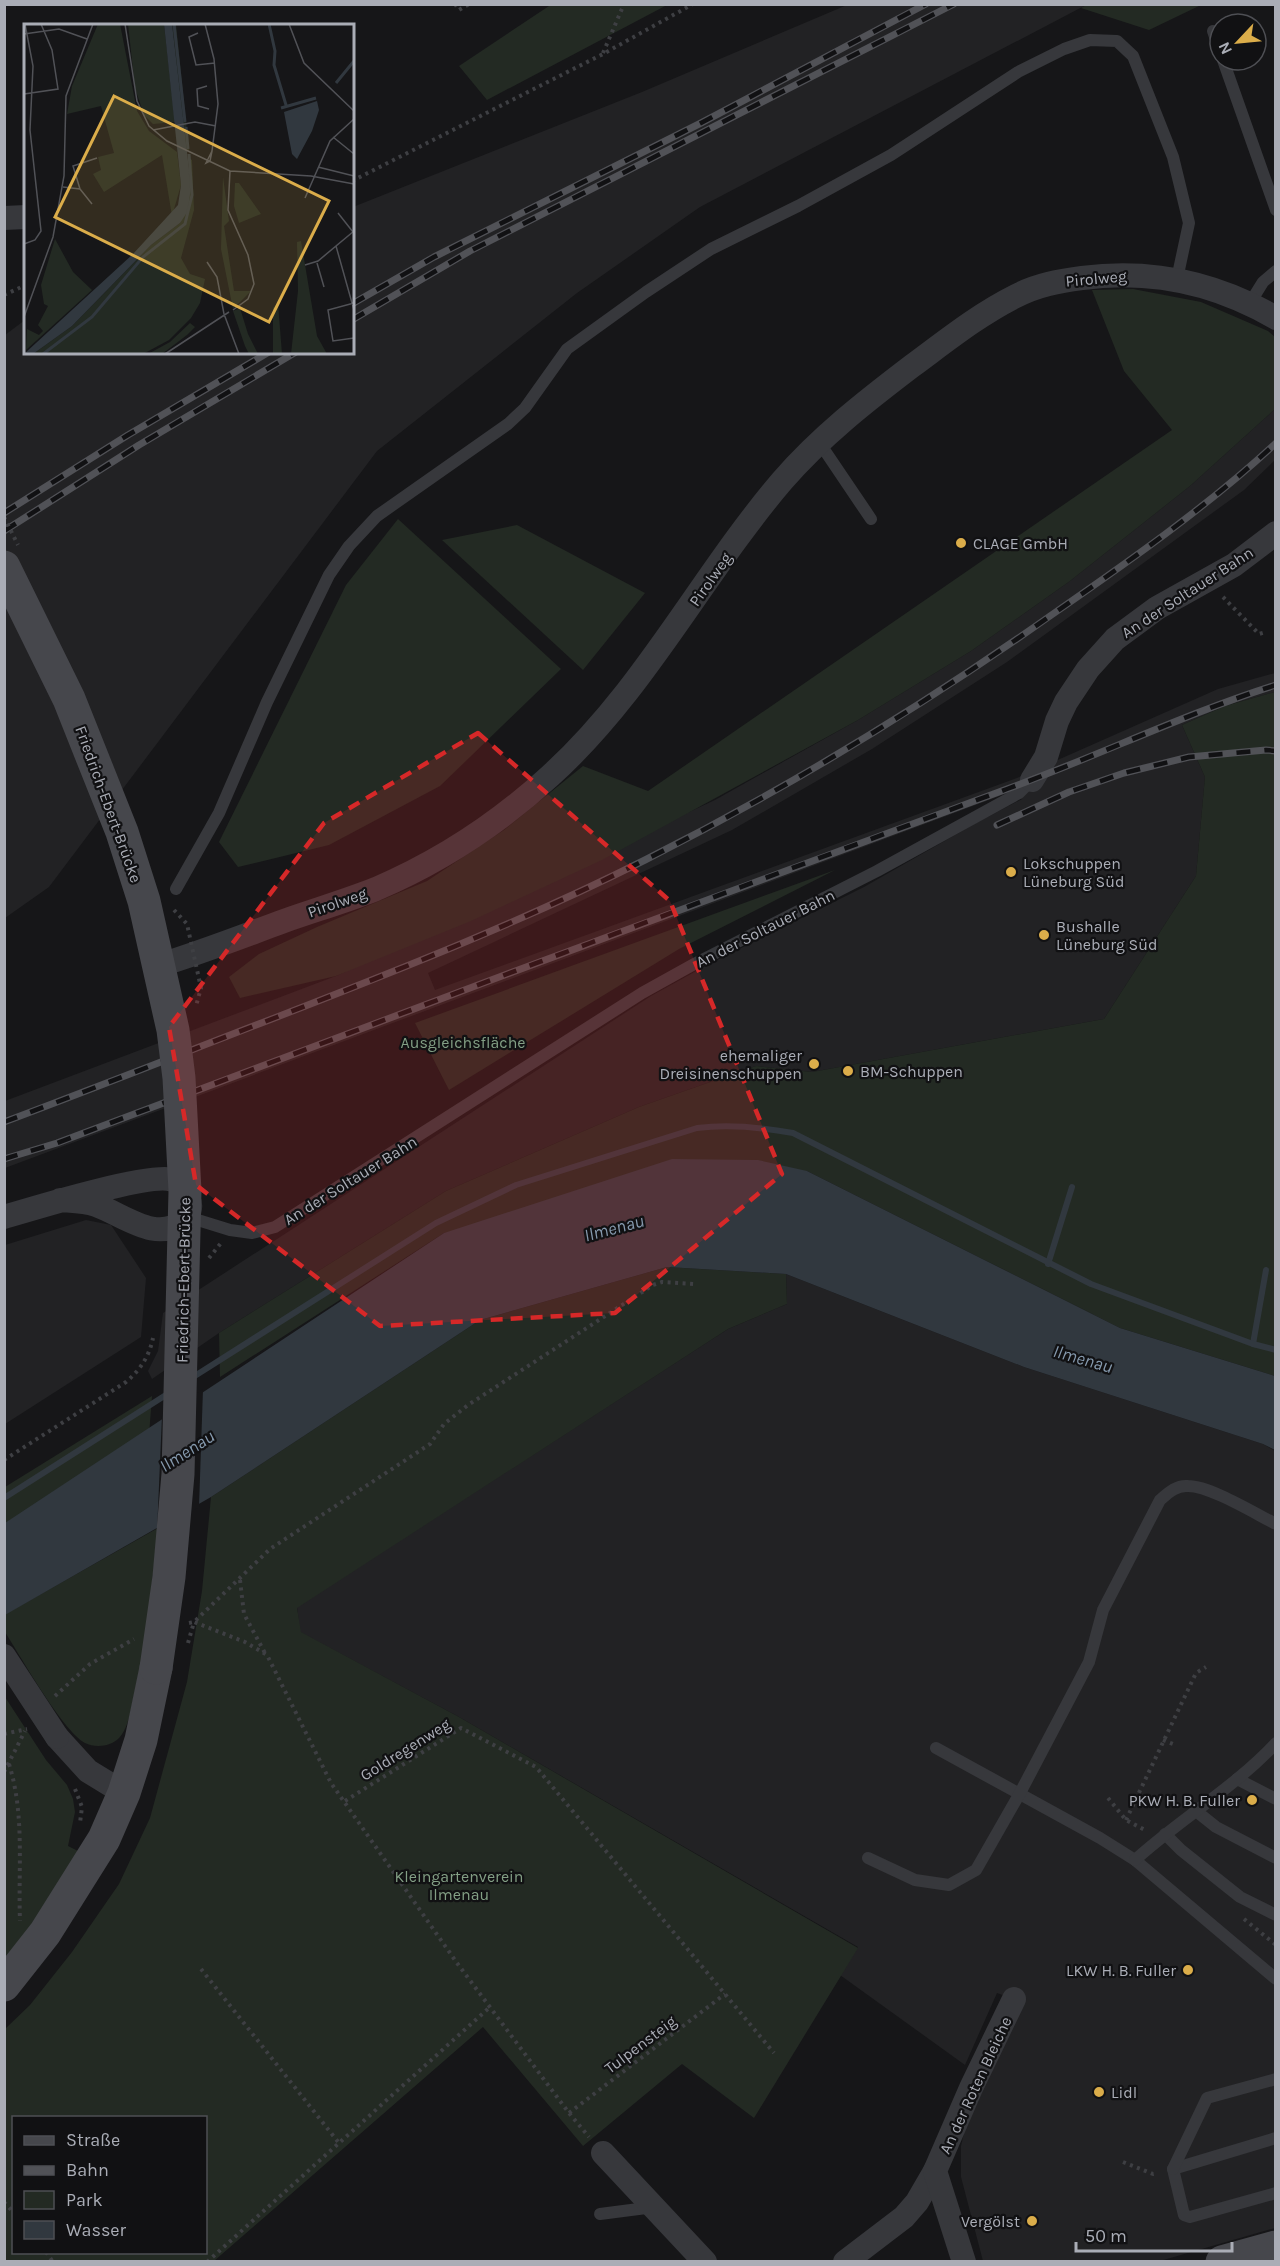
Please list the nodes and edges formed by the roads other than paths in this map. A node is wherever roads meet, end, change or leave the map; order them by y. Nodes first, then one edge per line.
1 (1227, 72) edge
2 (1275, 210) edge
3 (24, 217) edge
4 (4, 218) edge
5 (1275, 271) edge
6 (1177, 279) junction
7 (1250, 303) junction
8 (1275, 318) edge
9 (819, 442) junction
10 (871, 519) dead end
11 (1275, 533) edge
12 (4, 567) edge
13 (1032, 780) joint
14 (176, 889) dead end
15 (160, 965) junction
16 (60, 1200) junction
17 (4, 1217) edge
18 (188, 1217) junction
19 (1275, 1524) edge
20 (4, 1656) edge
21 (1275, 1743) edge
22 (936, 1748) dead end
23 (1237, 1779) junction
24 (124, 1793) junction
25 (1020, 1793) junction
26 (1275, 1799) edge
27 (1196, 1811) junction
28 (1165, 1834) junction
29 (868, 1858) dead end
30 (1275, 1858) edge
31 (1135, 1860) junction
32 (1275, 1915) edge
33 (1275, 1979) edge
34 (4, 1985) edge
35 (1014, 1999) dead end
36 (1275, 2079) edge
37 (1275, 2138) edge
38 (603, 2153) road end
39 (1173, 2169) junction
40 (935, 2170) junction
41 (1275, 2193) edge
42 (654, 2207) junction
43 (600, 2214) dead end
44 (1275, 2247) edge
45 (705, 2262) edge
46 (845, 2262) edge
47 (964, 2262) edge
48 (1222, 2262) edge

1 - 2 lane
3 - 4 street
5 - 7 lane
6 - 7 street, Pirolweg
6 - 9 street, Pirolweg
6 - 14 lane
7 - 8 street, Pirolweg
9 - 10 lane
9 - 15 street, Pirolweg
11 - 13 street, An der Soltauer Bahn
12 - 15 main road, Friedrich-Ebert-Brücke, bridge
13 - 18 lane, An der Soltauer Bahn
15 - 24 main road, Friedrich-Ebert-Brücke, bridge
16 - 17 street
16 - 18 street
16 - 18 street
19 - 25 lane
20 - 24 street, bridge
21 - 23 lane
22 - 25 lane
23 - 26 lane
23 - 27 lane
24 - 34 main road, Friedrich-Ebert-Brücke
25 - 29 lane
25 - 31 lane
27 - 28 lane
27 - 30 lane
28 - 31 lane
28 - 32 lane
31 - 33 lane
35 - 40 street, An der Roten Bleiche
36 - 39 lane
37 - 39 lane
38 - 42 street
39 - 41 lane
40 - 46 street, An der Roten Bleiche
40 - 47 street, An der Roten Bleiche
42 - 43 lane
42 - 45 street
44 - 48 main road

